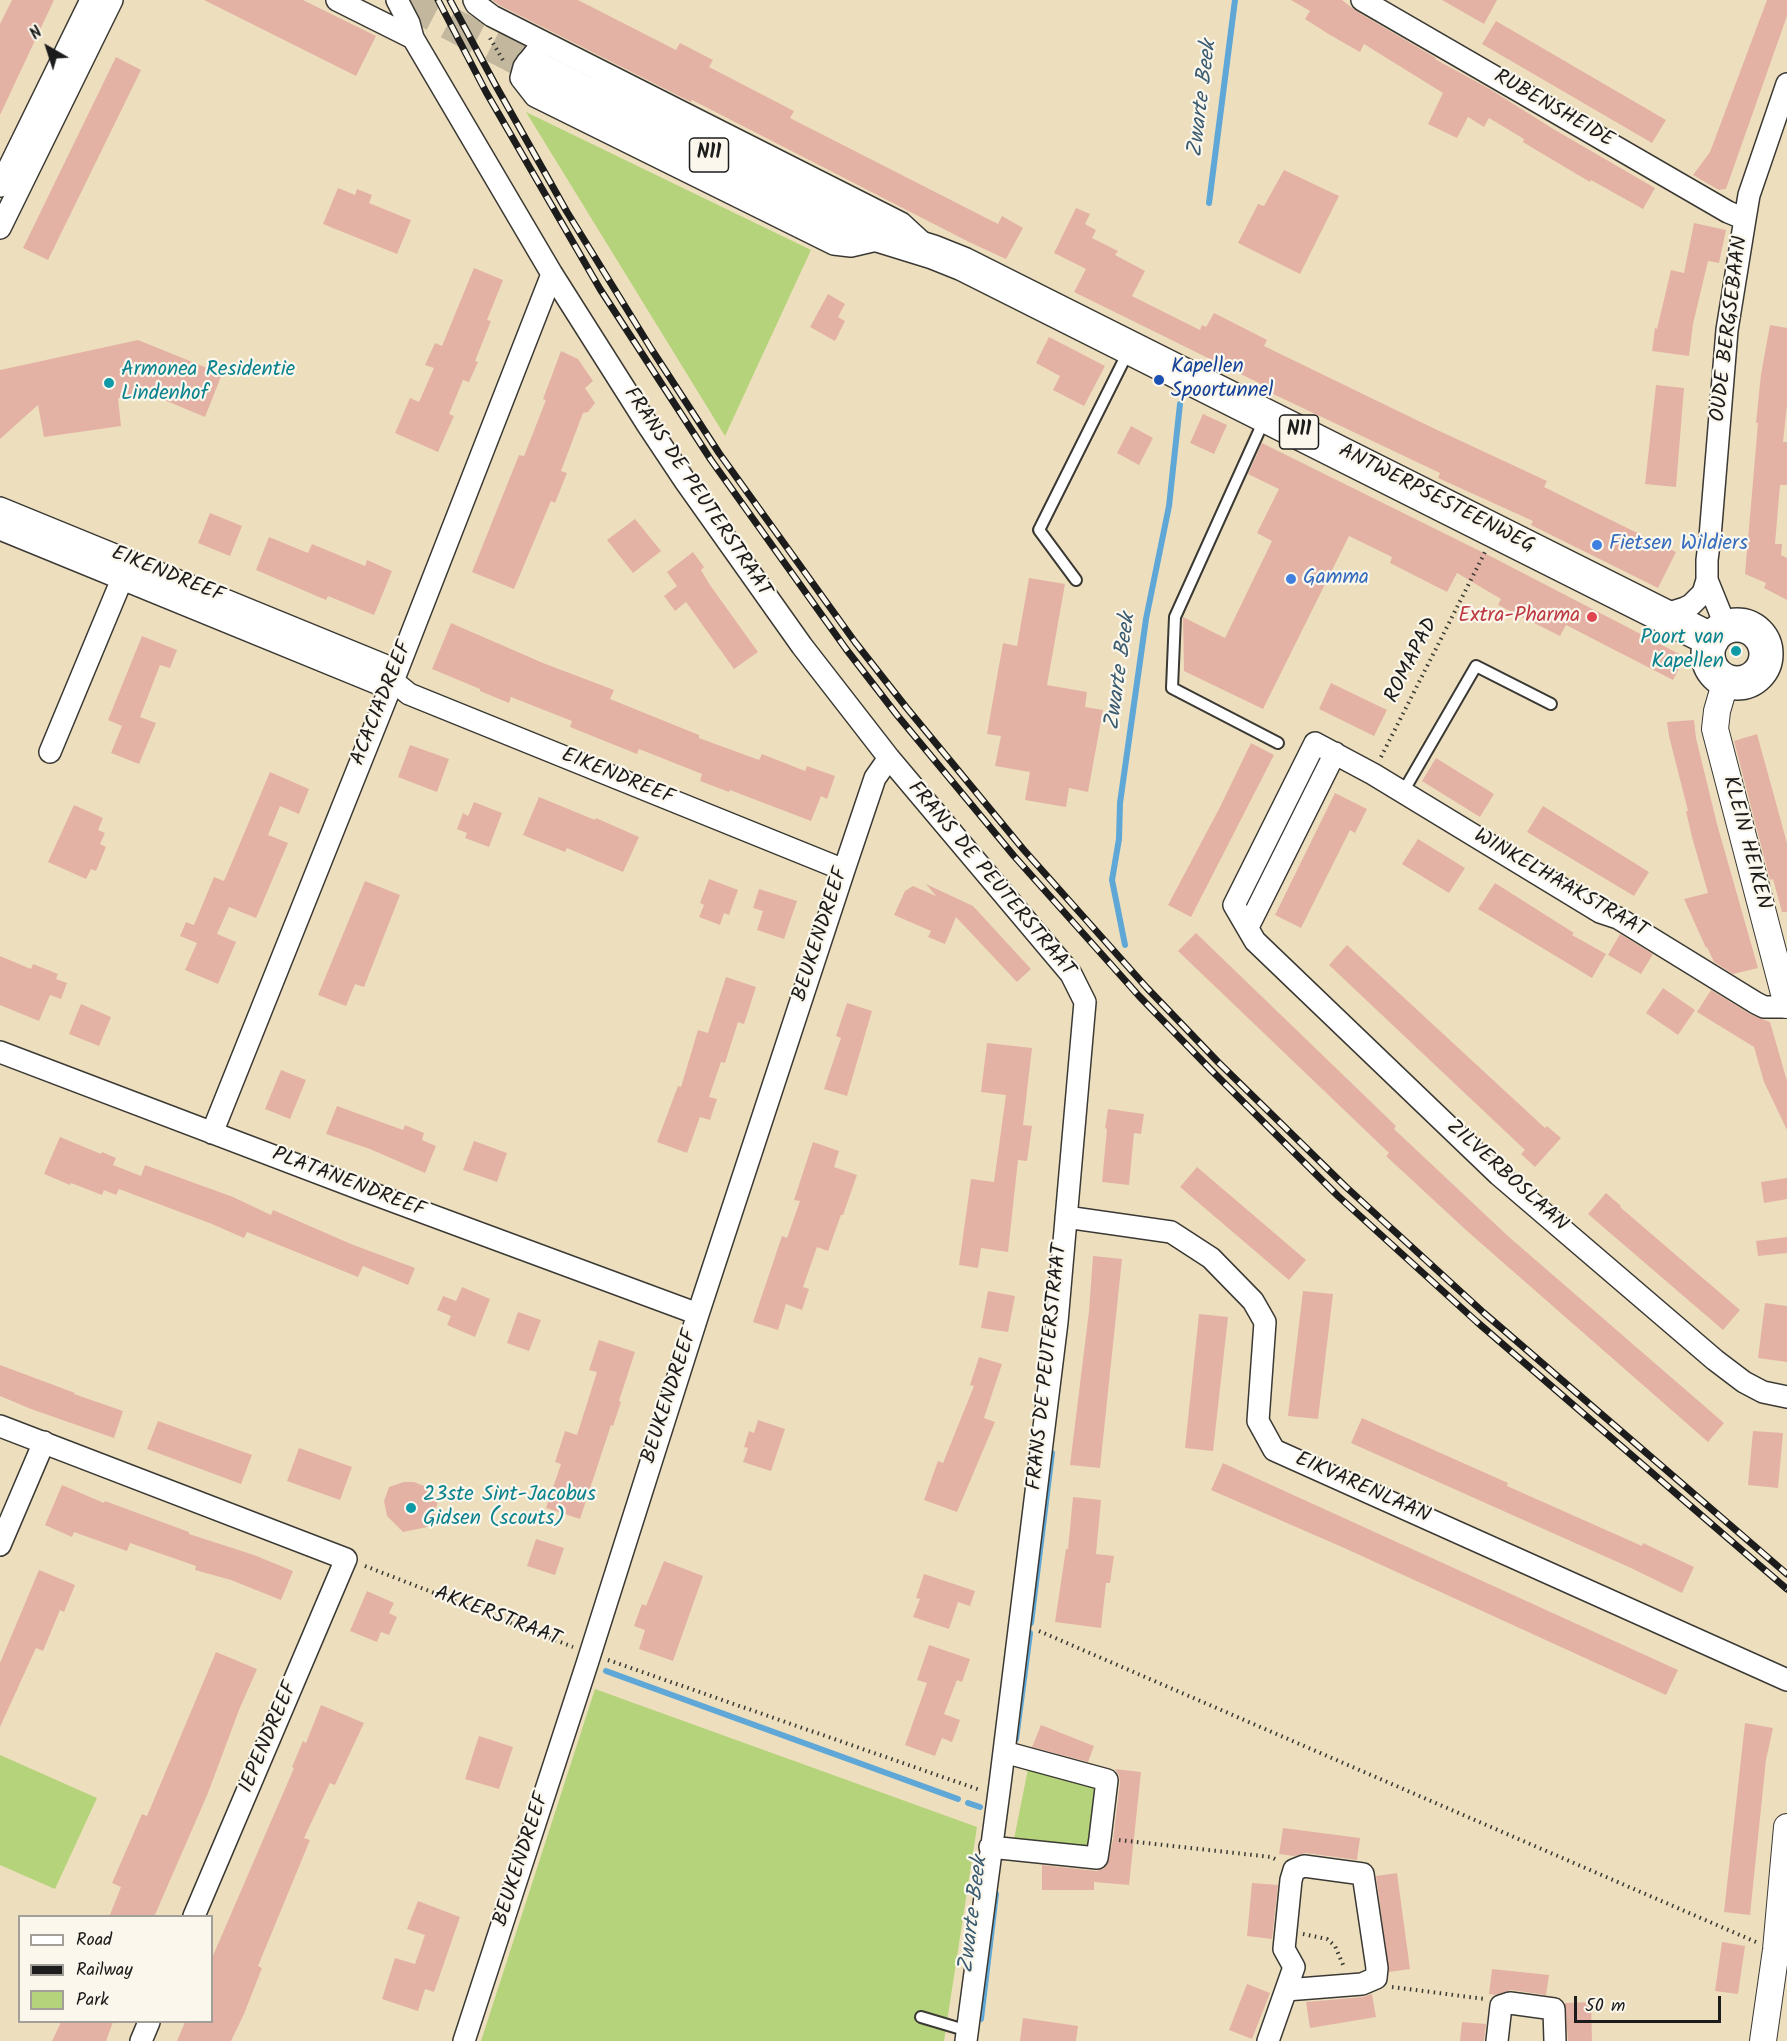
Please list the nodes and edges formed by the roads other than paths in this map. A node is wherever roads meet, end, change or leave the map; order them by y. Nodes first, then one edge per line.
1 (91, 0) edge
2 (112, 0) edge
3 (337, 0) edge
4 (389, 0) edge
5 (397, 0) edge
6 (1362, 0) edge
7 (475, 2) edge
8 (367, 15) junction
9 (86, 32) junction
10 (413, 38) junction
11 (534, 63) junction
12 (1787, 84) edge
13 (0, 186) edge
14 (1745, 219) junction
15 (0, 228) edge
16 (933, 252) junction
17 (552, 274) junction
18 (1131, 348) junction
19 (1267, 416) junction
20 (0, 508) edge
21 (0, 529) edge
22 (125, 570) junction
23 (1076, 580) dead end
24 (1707, 580) junction
25 (1663, 615) junction
26 (1719, 633) junction
27 (1775, 671) edge
28 (1726, 680) junction
29 (393, 681) junction
30 (1551, 704) dead end
31 (1278, 743) dead end
32 (50, 752) dead end
33 (1335, 753) joint
34 (889, 758) junction
35 (1403, 792) junction
36 (844, 870) junction
37 (1787, 1006) edge
38 (0, 1052) edge
39 (212, 1133) junction
40 (1066, 1217) junction
41 (698, 1314) junction
42 (1787, 1397) edge
43 (0, 1426) edge
44 (44, 1442) junction
45 (0, 1545) edge
46 (1787, 1680) edge
47 (1004, 1752) junction
48 (1787, 1827) edge
49 (990, 1847) junction
50 (195, 1915) edge
51 (1286, 1990) junction
52 (921, 2017) dead end
53 (149, 2023) edge
54 (967, 2036) edge
55 (141, 2041) edge
56 (464, 2041) edge
57 (1268, 2041) edge
58 (1497, 2041) edge
59 (1555, 2041) edge
60 (1763, 2041) edge

1 - 9 street
2 - 9 street
3 - 8 street
4 - 8 street
5 - 10 street
6 - 14 street, RUBENSHEIDE
7 - 11 street, ANTWERPSESTEENWEG
8 - 10 street
9 - 13 street
9 - 15 street
10 - 17 street, FRANS DE PEUTERSTRAAT
11 - 16 main road, ANTWERPSESTEENWEG / N11
11 - 16 street, ANTWERPSESTEENWEG
12 - 14 street, OUDE BERGSEBAAN
14 - 24 street, OUDE BERGSEBAAN
16 - 18 main road, ANTWERPSESTEENWEG / N11
17 - 29 street, ACACIADREEF
17 - 34 street, FRANS DE PEUTERSTRAAT
18 - 19 main road, ANTWERPSESTEENWEG / N11
18 - 23 lane
19 - 25 main road, ANTWERPSESTEENWEG / N11
19 - 31 lane
20 - 22 street, EIKENDREEF
21 - 22 street, EIKENDREEF
22 - 29 street, EIKENDREEF
22 - 32 street
24 - 25 street, OUDE BERGSEBAAN
24 - 26 street, OUDE BERGSEBAAN
25 - 26 main road, ANTWERPSESTEENWEG / N11
26 - 27 main road, N11
26 - 28 main road
27 - 28 main road, N11
28 - 37 street, KLEIN HEIKEN
29 - 36 street, EIKENDREEF
29 - 39 street, ACACIADREEF
30 - 35 lane
33 - 35 street, WINKELHAAKSTRAAT
33 - 42 street, ZILVERBOSLAAN
34 - 36 street, BEUKENDREEF
34 - 40 street, FRANS DE PEUTERSTRAAT
35 - 37 street, WINKELHAAKSTRAAT
36 - 41 street, BEUKENDREEF
38 - 39 street, PLATANENDREEF
39 - 41 street, PLATANENDREEF
40 - 46 street, EIKVARENLAAN
40 - 47 street, FRANS DE PEUTERSTRAAT
41 - 56 street, BEUKENDREEF
43 - 44 street
44 - 45 street
44 - 50 street, IEPENDREEF
47 - 49 street, FRANS DE PEUTERSTRAAT
47 - 49 street
48 - 60 street
49 - 54 street, FRANS DE PEUTERSTRAAT
51 - 51 street
51 - 57 street
52 - 54 lane
53 - 55 street
58 - 59 street

